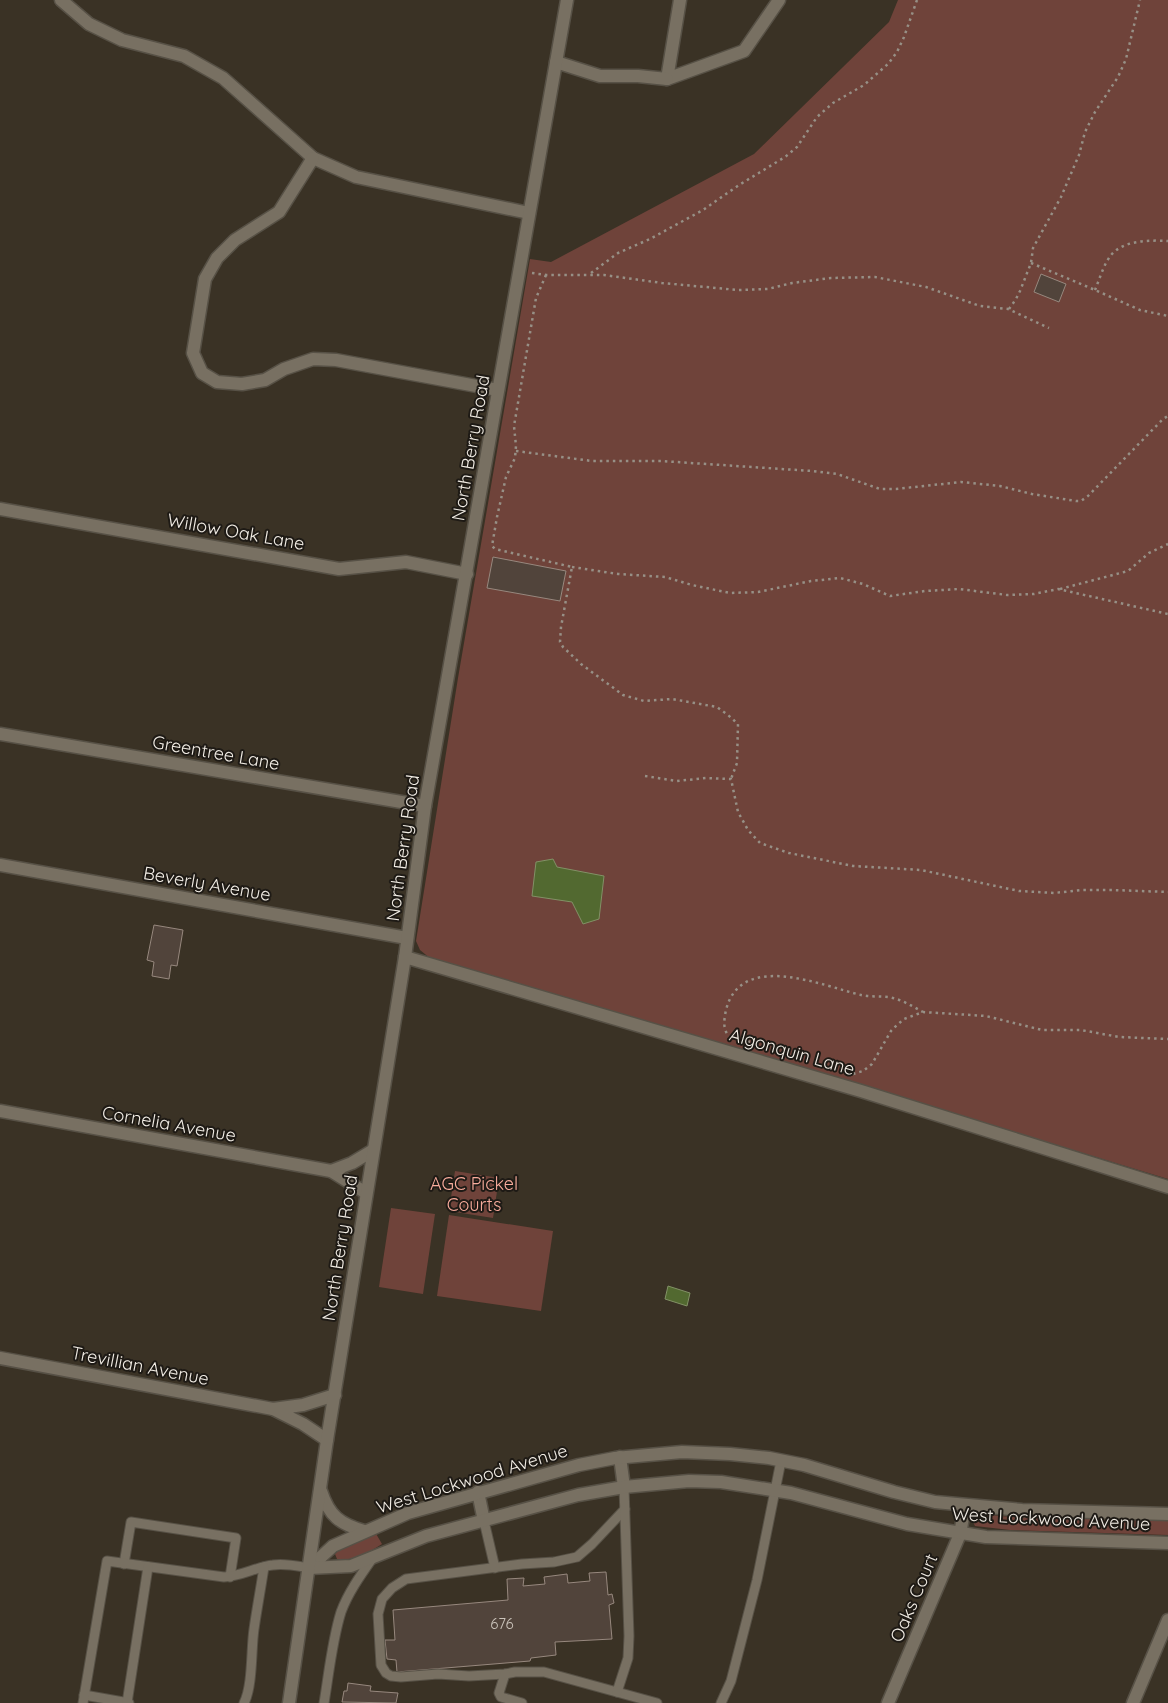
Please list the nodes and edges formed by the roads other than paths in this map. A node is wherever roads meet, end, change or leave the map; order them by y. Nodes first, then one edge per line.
1 (61, 0) edge
2 (567, 0) edge
3 (680, 0) edge
4 (779, 0) edge
5 (556, 62) junction
6 (667, 79) junction
7 (313, 158) junction
8 (529, 213) junction
9 (498, 390) junction
10 (0, 509) edge
11 (467, 574) junction
12 (0, 734) edge
13 (425, 806) junction
14 (0, 865) edge
15 (407, 938) junction
16 (405, 957) junction
17 (0, 1111) edge
18 (372, 1151) junction
19 (331, 1171) junction
20 (1168, 1187) edge
21 (366, 1192) junction
22 (0, 1358) edge
23 (335, 1395) junction
24 (273, 1409) junction
25 (327, 1440) junction
26 (620, 1457) junction
27 (781, 1461) junction
28 (624, 1487) junction
29 (321, 1489) junction
30 (775, 1490) junction
31 (478, 1492) junction
32 (965, 1506) junction
33 (625, 1509) junction
34 (1168, 1514) edge
35 (484, 1521) junction
36 (364, 1531) junction
37 (960, 1534) junction
38 (1168, 1543) edge
39 (372, 1559) junction
40 (124, 1564) junction
41 (148, 1567) junction
42 (264, 1567) junction
43 (309, 1568) junction
44 (495, 1568) junction
45 (230, 1577) junction
46 (1168, 1620) edge
47 (505, 1674) junction
48 (617, 1692) junction
49 (84, 1699) edge
50 (128, 1703) edge
51 (244, 1703) edge
52 (289, 1703) edge
53 (324, 1703) edge
54 (522, 1703) edge
55 (656, 1703) edge
56 (721, 1703) edge
57 (888, 1703) edge
58 (1133, 1703) edge

1 - 7 street
2 - 5 street, North Berry Road
3 - 6 street
4 - 6 street
5 - 6 street
5 - 8 street, North Berry Road
7 - 8 street
7 - 9 street
8 - 9 street, North Berry Road
9 - 11 street, North Berry Road
10 - 11 street, Willow Oak Lane
11 - 13 street, North Berry Road
12 - 13 street, Greentree Lane
13 - 15 street, North Berry Road
14 - 15 street, Beverly Avenue
15 - 16 street, North Berry Road
16 - 18 street, North Berry Road
16 - 20 street, Algonquin Lane
17 - 19 street, Cornelia Avenue
18 - 19 street
18 - 21 street, North Berry Road
19 - 21 street, Cornelia Avenue
21 - 23 street, North Berry Road
22 - 24 street, Trevillian Avenue
23 - 24 street, Trevillian Avenue
23 - 25 street, North Berry Road
24 - 25 street, Trevillian Avenue
25 - 29 street, North Berry Road
26 - 27 street, West Lockwood Avenue
26 - 28 street
26 - 31 street, West Lockwood Avenue
27 - 30 lane
27 - 32 street, West Lockwood Avenue
28 - 30 street, West Lockwood Avenue
28 - 33 lane
28 - 35 street, West Lockwood Avenue
29 - 36 street
29 - 43 street, North Berry Road
30 - 37 street, West Lockwood Avenue
30 - 56 lane
31 - 35 street
31 - 36 street, West Lockwood Avenue
32 - 34 street, West Lockwood Avenue
32 - 37 street, Oaks Court
33 - 44 lane
33 - 48 lane
35 - 39 street, West Lockwood Avenue
35 - 44 lane
36 - 43 street, West Lockwood Avenue
37 - 38 street, West Lockwood Avenue
37 - 57 street, Oaks Court
39 - 43 street, West Lockwood Avenue
39 - 53 lane
40 - 41 lane
40 - 45 lane
40 - 49 lane
41 - 45 lane
41 - 50 lane
42 - 43 lane
42 - 45 lane
42 - 51 lane
43 - 52 street, North Berry Road
44 - 47 lane
46 - 58 street
47 - 48 lane
47 - 54 lane
48 - 55 lane
49 - 50 lane

